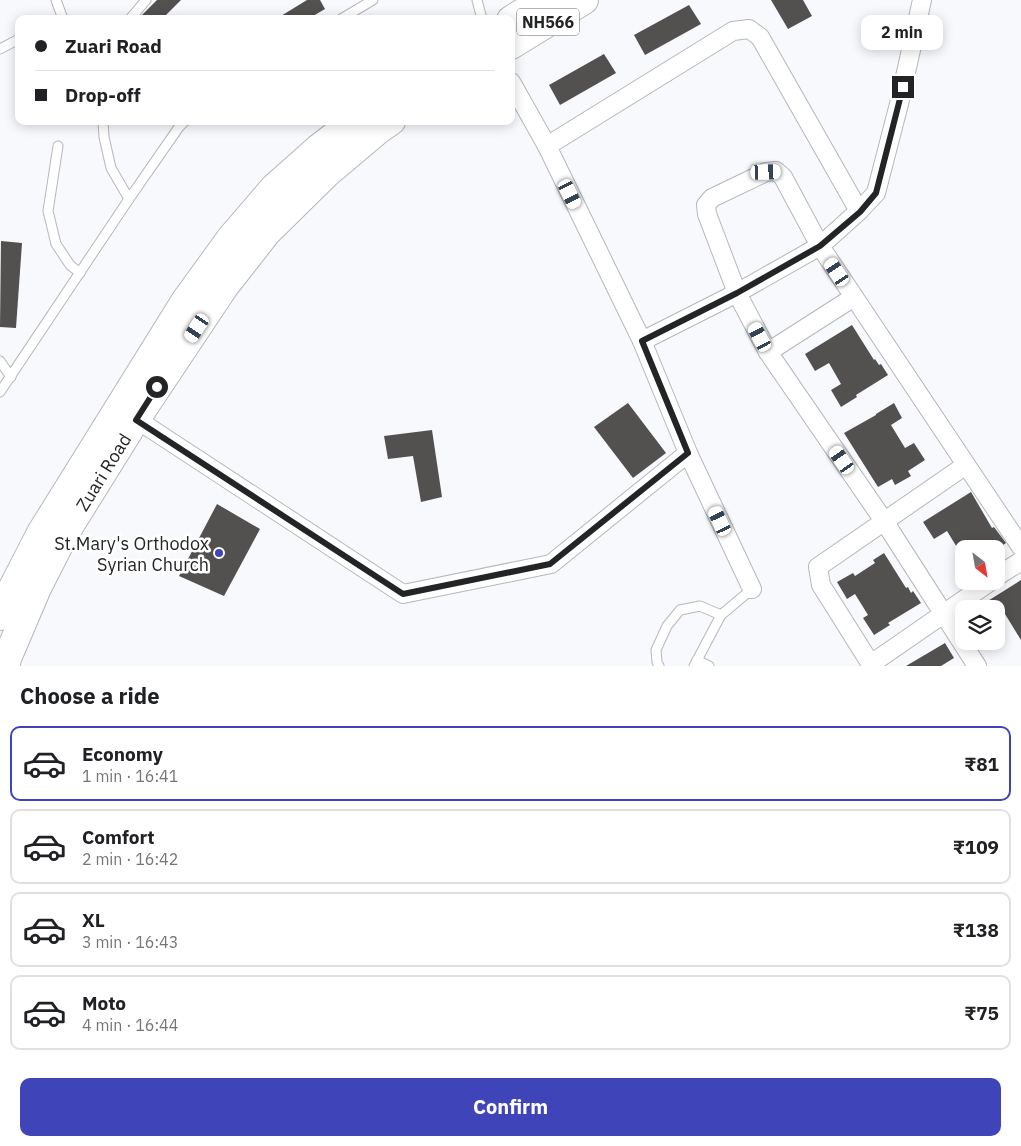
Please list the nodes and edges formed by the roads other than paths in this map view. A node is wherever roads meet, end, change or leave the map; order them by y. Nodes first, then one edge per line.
1 (56, 0) edge
2 (146, 0) edge
3 (373, 0) edge
4 (477, 0) edge
5 (543, 0) edge
6 (584, 0) edge
7 (922, 0) edge
8 (62, 15) edge
9 (133, 15) edge
10 (349, 15) edge
11 (481, 15) edge
12 (515, 18) edge
13 (15, 41) edge
14 (515, 43) edge
15 (0, 49) edge
16 (515, 89) edge
17 (102, 125) edge
18 (181, 125) edge
19 (349, 125) edge
20 (385, 125) edge
21 (58, 146) dead end
22 (546, 146) junction
23 (130, 199) junction
24 (860, 212) junction
25 (820, 246) junction
26 (80, 273) junction
27 (737, 293) junction
28 (854, 297) junction
29 (642, 341) junction
30 (768, 352) junction
31 (0, 362) edge
32 (10, 377) junction
33 (0, 392) edge
34 (136, 420) junction
35 (688, 453) junction
36 (966, 465) junction
37 (884, 521) junction
38 (1021, 547) edge
39 (1021, 561) edge
40 (1005, 572) edge
41 (752, 589) joint
42 (978, 590) edge
43 (943, 614) junction
44 (721, 615) junction
45 (0, 616) edge
46 (695, 663) edge
47 (871, 665) edge
48 (5, 666) edge
49 (659, 666) edge
50 (709, 666) edge
51 (977, 666) edge

1 - 8 lane
2 - 9 lane
3 - 10 lane
4 - 11 lane
5 - 12 highway, NH566
6 - 14 highway, NH566
7 - 24 street
13 - 15 lane
16 - 22 street
17 - 23 lane
18 - 23 lane
19 - 45 highway, Zuari Road
20 - 34 highway, Zuari Road
21 - 26 lane
22 - 24 street
22 - 29 street
23 - 26 lane
24 - 25 street
25 - 27 street
25 - 27 street
25 - 28 street
26 - 32 lane
27 - 29 street
27 - 30 street
28 - 30 street
28 - 36 street
29 - 35 street
30 - 37 street
31 - 32 lane
32 - 33 lane
34 - 35 street
34 - 48 highway, Zuari Road
35 - 41 street
36 - 37 street
36 - 38 street
37 - 43 street
37 - 47 street
39 - 40 street
41 - 44 lane
42 - 43 street
43 - 47 street
43 - 51 street
44 - 46 lane
44 - 49 lane
46 - 50 lane

